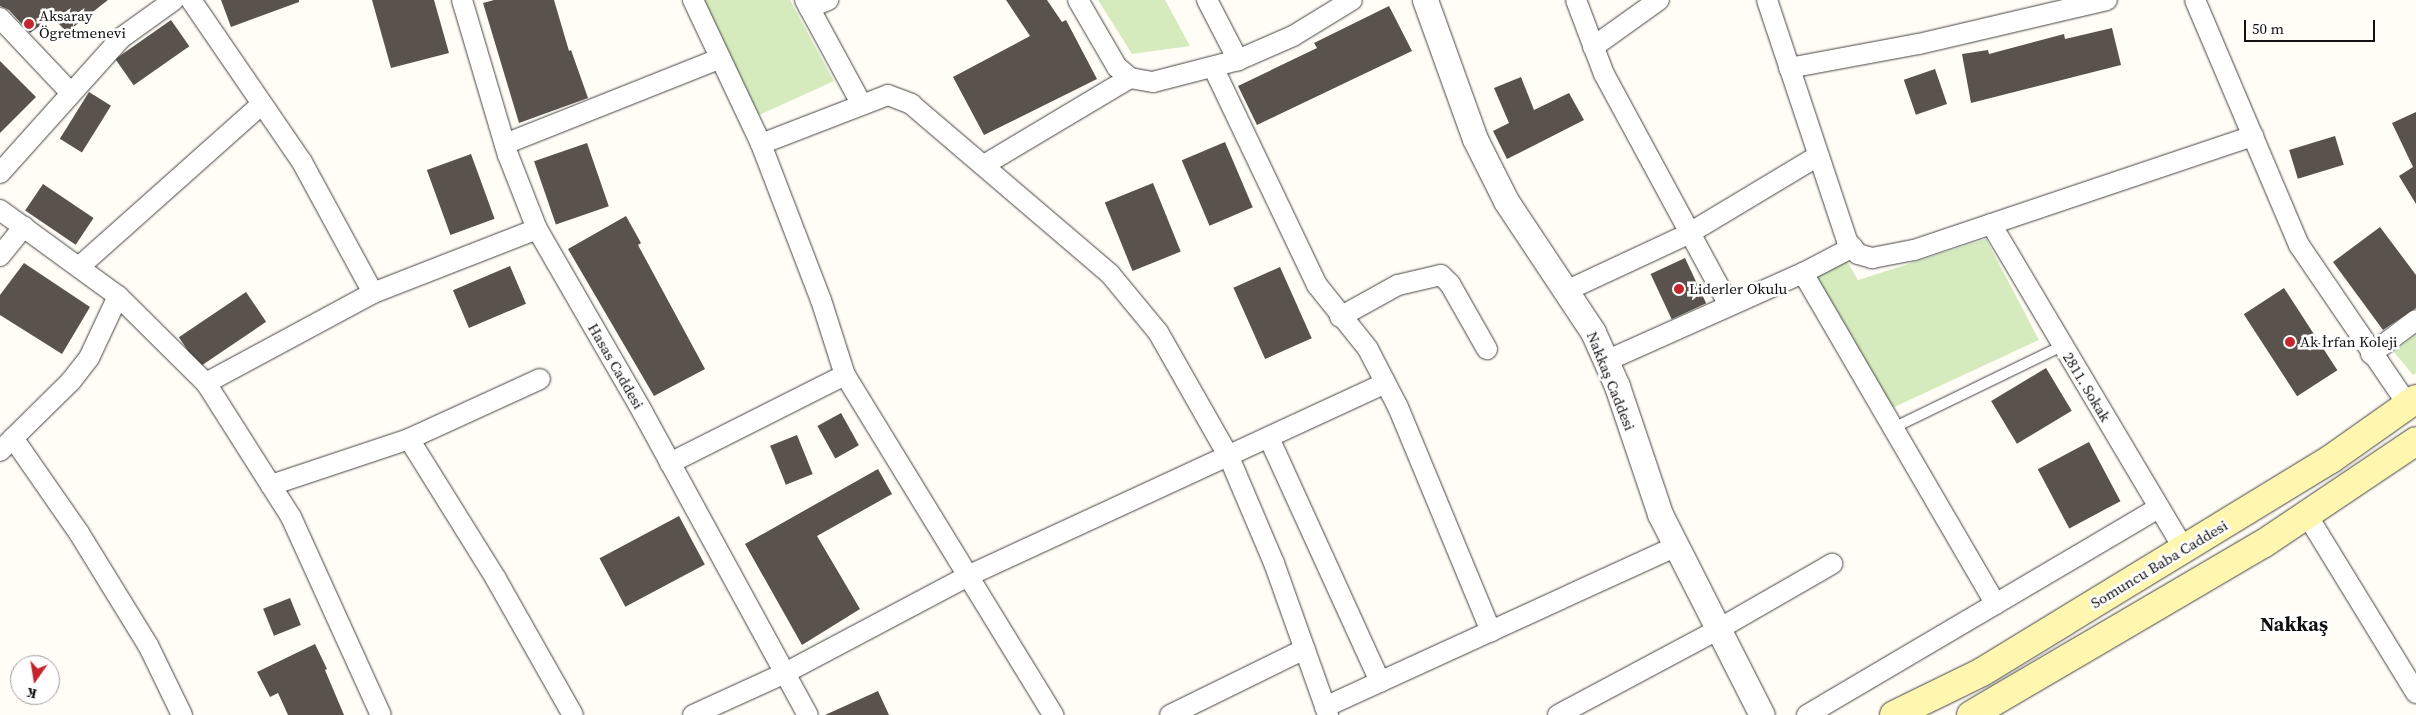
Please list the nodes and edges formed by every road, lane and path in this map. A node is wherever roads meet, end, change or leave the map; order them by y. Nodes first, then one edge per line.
1 (174, 0) edge
2 (191, 0) edge
3 (462, 0) edge
4 (693, 0) edge
5 (828, 0) edge
6 (1078, 0) edge
7 (1207, 0) edge
8 (1352, 0) edge
9 (1425, 0) edge
10 (1576, 0) edge
11 (1659, 0) edge
12 (1766, 0) edge
13 (2107, 0) edge
14 (2195, 0) edge
15 (807, 4) edge
16 (0, 18) edge
17 (1593, 47) junction
18 (720, 58) junction
19 (1238, 60) junction
20 (1213, 67) junction
21 (1789, 68) junction
22 (1130, 78) junction
23 (70, 92) junction
24 (861, 103) junction
25 (262, 104) junction
26 (2253, 136) junction
27 (504, 144) junction
28 (761, 144) junction
29 (1818, 156) junction
30 (984, 165) junction
31 (0, 173) edge
32 (0, 210) edge
33 (1991, 224) junction
34 (24, 226) junction
35 (537, 229) junction
36 (1688, 234) junction
37 (1853, 246) junction
38 (0, 256) edge
39 (79, 267) junction
40 (1803, 273) junction
41 (1568, 290) junction
42 (373, 293) junction
43 (118, 296) junction
44 (1729, 306) junction
45 (1340, 317) junction
46 (2416, 320) edge
47 (2062, 346) junction
48 (1487, 349) dead end
49 (2371, 354) junction
50 (1606, 361) junction
51 (845, 375) junction
52 (540, 379) dead end
53 (206, 383) junction
54 (1385, 383) junction
55 (2412, 402) edge
56 (1893, 428) junction
57 (1269, 438) junction
58 (409, 439) junction
59 (2416, 441) edge
60 (6, 444) edge
61 (1230, 457) junction
62 (670, 462) junction
63 (271, 485) junction
64 (2159, 508) junction
65 (2307, 514) junction
66 (1676, 546) junction
67 (2184, 549) junction
68 (1832, 564) dead end
69 (970, 576) junction
70 (1996, 604) junction
71 (1717, 630) junction
72 (1491, 631) junction
73 (1305, 650) junction
74 (785, 672) junction
75 (1380, 682) junction
76 (2416, 693) edge
77 (1327, 711) edge
78 (182, 715) edge
79 (382, 715) edge
80 (573, 715) edge
81 (693, 715) edge
82 (808, 715) edge
83 (1053, 715) edge
84 (1170, 715) edge
85 (1558, 715) edge
86 (1762, 715) edge
87 (1807, 715) edge
88 (1894, 715) edge
89 (1971, 715) edge

1 - 23 street
2 - 25 street
3 - 27 street, Hasas Caddesi
4 - 18 street
5 - 15 street
6 - 22 street
7 - 19 street
8 - 19 street
9 - 41 street, Nakkaş Caddesi
10 - 17 street
11 - 17 street
12 - 21 street
13 - 21 street
14 - 26 street
15 - 24 street
16 - 23 street
17 - 36 street
18 - 27 street
18 - 28 street
19 - 20 street
20 - 22 street
20 - 45 street
21 - 29 street
22 - 30 street
23 - 31 street
24 - 28 street
24 - 30 street
25 - 39 street
25 - 42 street
26 - 33 street
26 - 49 street
27 - 35 street, Hasas Caddesi
28 - 51 street
29 - 36 street
29 - 37 street
30 - 61 street
32 - 34 street
33 - 37 street
33 - 47 street, 2811. Sokak
34 - 38 street
34 - 39 street
35 - 42 street
35 - 62 street, Hasas Caddesi
36 - 41 street
36 - 44 street
37 - 40 street
39 - 43 street
40 - 44 street
40 - 56 street
41 - 50 street, Nakkaş Caddesi
42 - 53 street
43 - 53 street
43 - 60 street
44 - 50 street
45 - 48 street
45 - 54 street
46 - 49 street
47 - 56 lane
47 - 64 street, 2811. Sokak
49 - 55 street
50 - 66 street, Nakkaş Caddesi
51 - 62 street
51 - 69 street
52 - 58 street
53 - 63 street
54 - 57 street
54 - 72 street
55 - 67 main road, Somuncu Baba Caddesi
56 - 70 street
57 - 61 street
57 - 75 street
58 - 63 street
58 - 80 street
59 - 65 main road
60 - 78 street
61 - 69 street
61 - 73 street
62 - 74 street, Hasas Caddesi
63 - 79 street
64 - 67 street, 2811. Sokak
64 - 70 street
65 - 76 street
65 - 89 main road
66 - 71 street, Nakkaş Caddesi
66 - 72 street
67 - 88 main road, Somuncu Baba Caddesi
68 - 71 street
69 - 74 street
69 - 83 street
70 - 87 street
71 - 85 street
71 - 86 street, Nakkaş Caddesi
72 - 75 street
73 - 77 street
73 - 84 street
74 - 81 street
74 - 82 street, Hasas Caddesi
75 - 77 street

